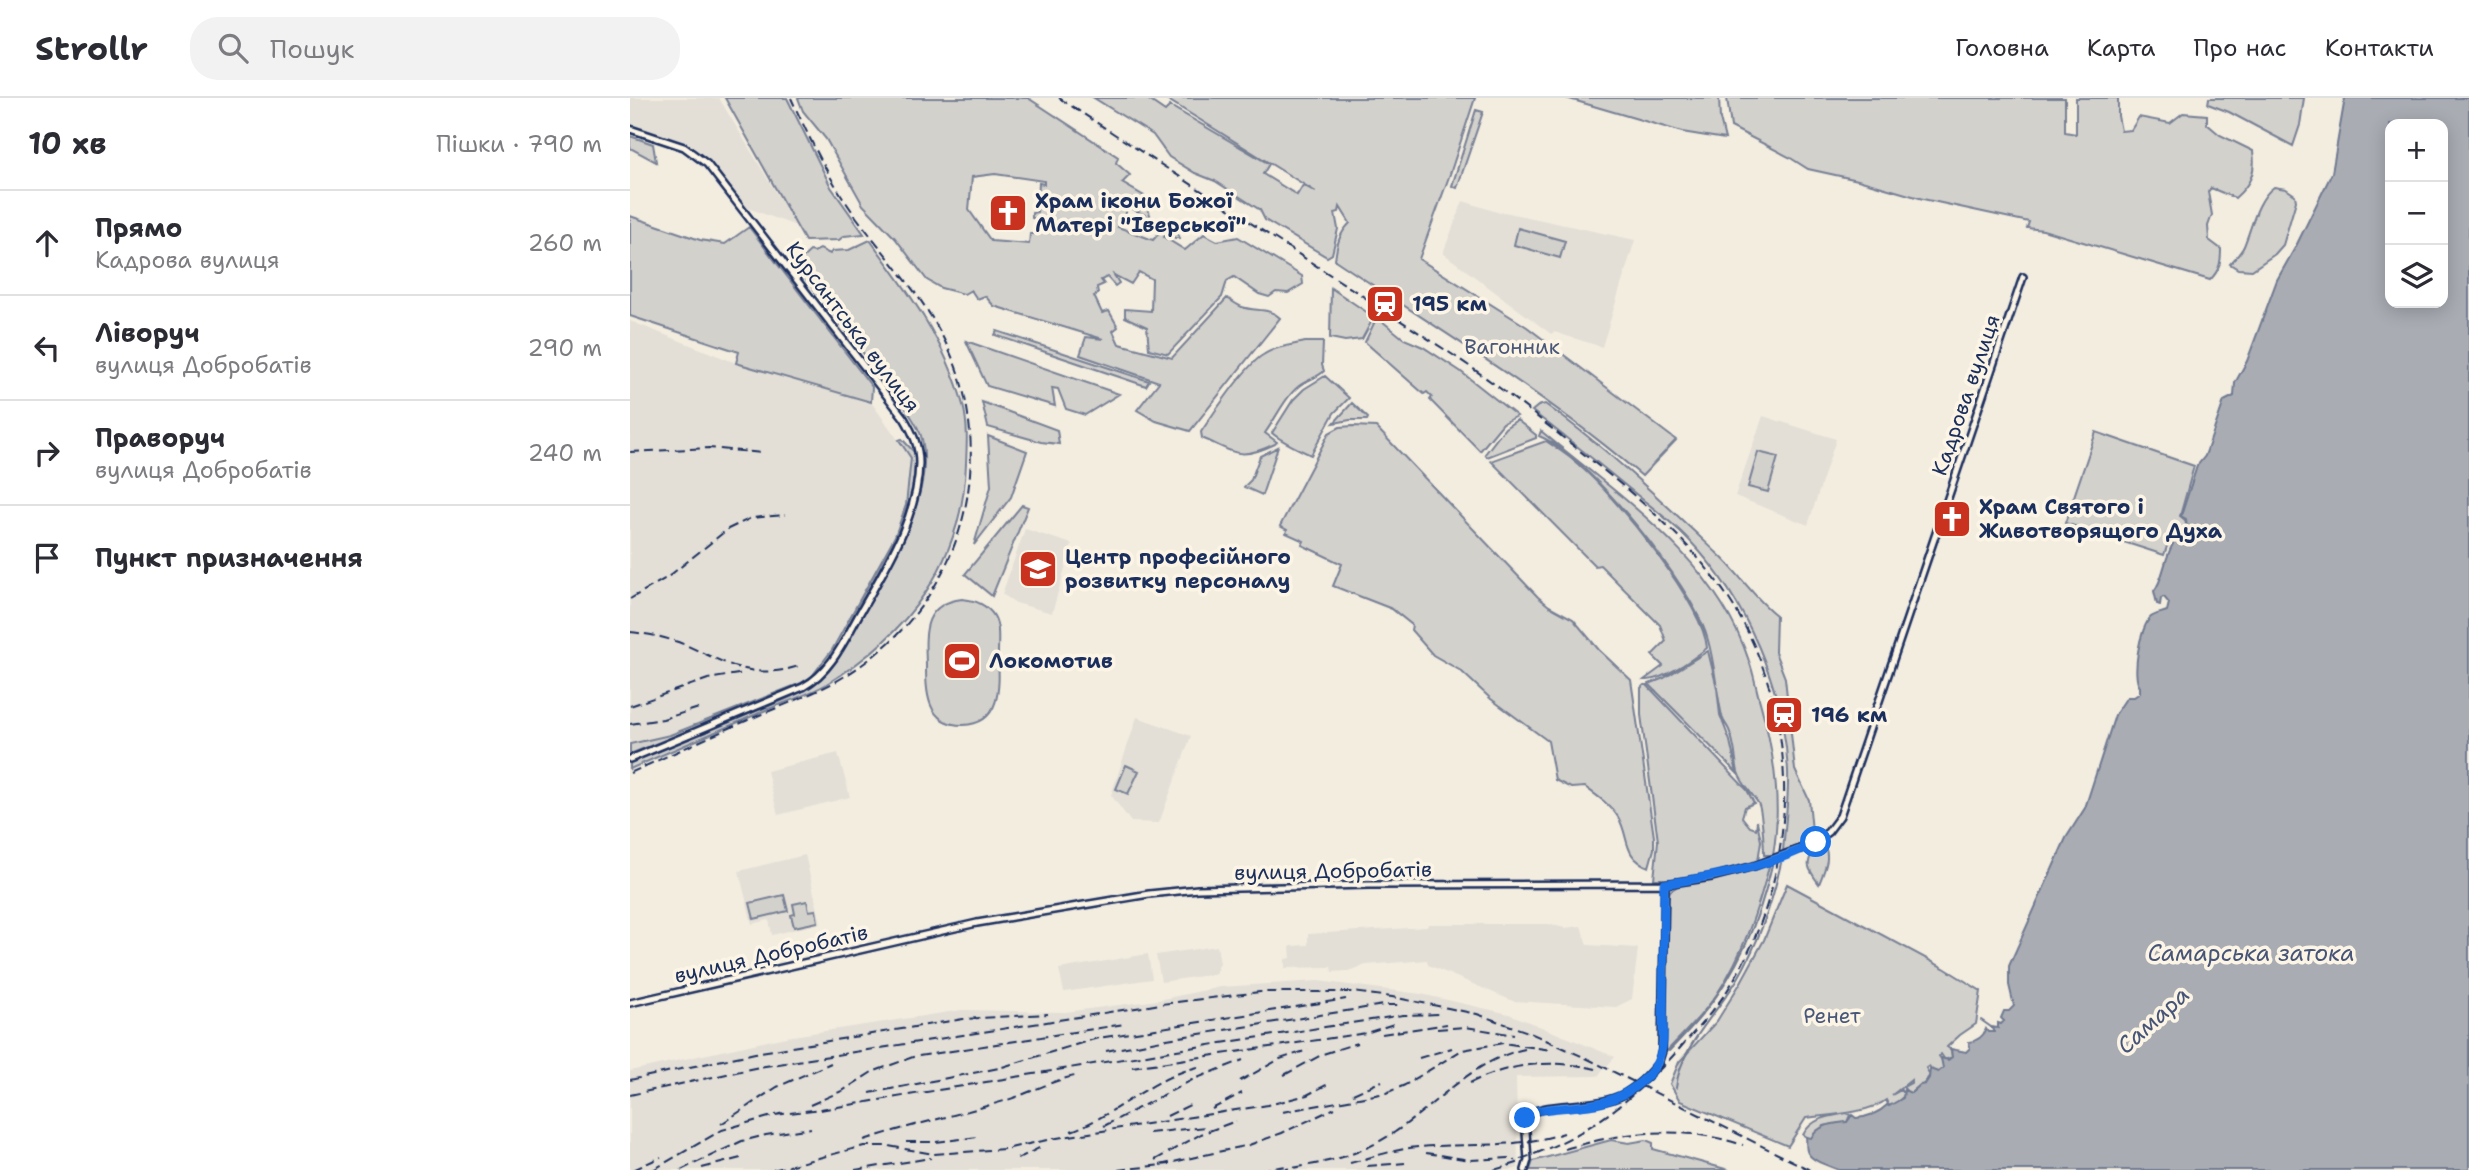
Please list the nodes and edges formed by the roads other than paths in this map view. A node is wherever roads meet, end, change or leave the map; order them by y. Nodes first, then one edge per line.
1 (630, 129) edge
2 (2023, 277) dead end
3 (630, 759) edge
4 (1664, 884) junction
5 (630, 1003) edge
6 (1525, 1170) edge

1 - 3 street, Курсантська вулиця
2 - 4 street, Кадрова вулиця
4 - 5 street, вулиця Добробатів
4 - 6 street, bridge

